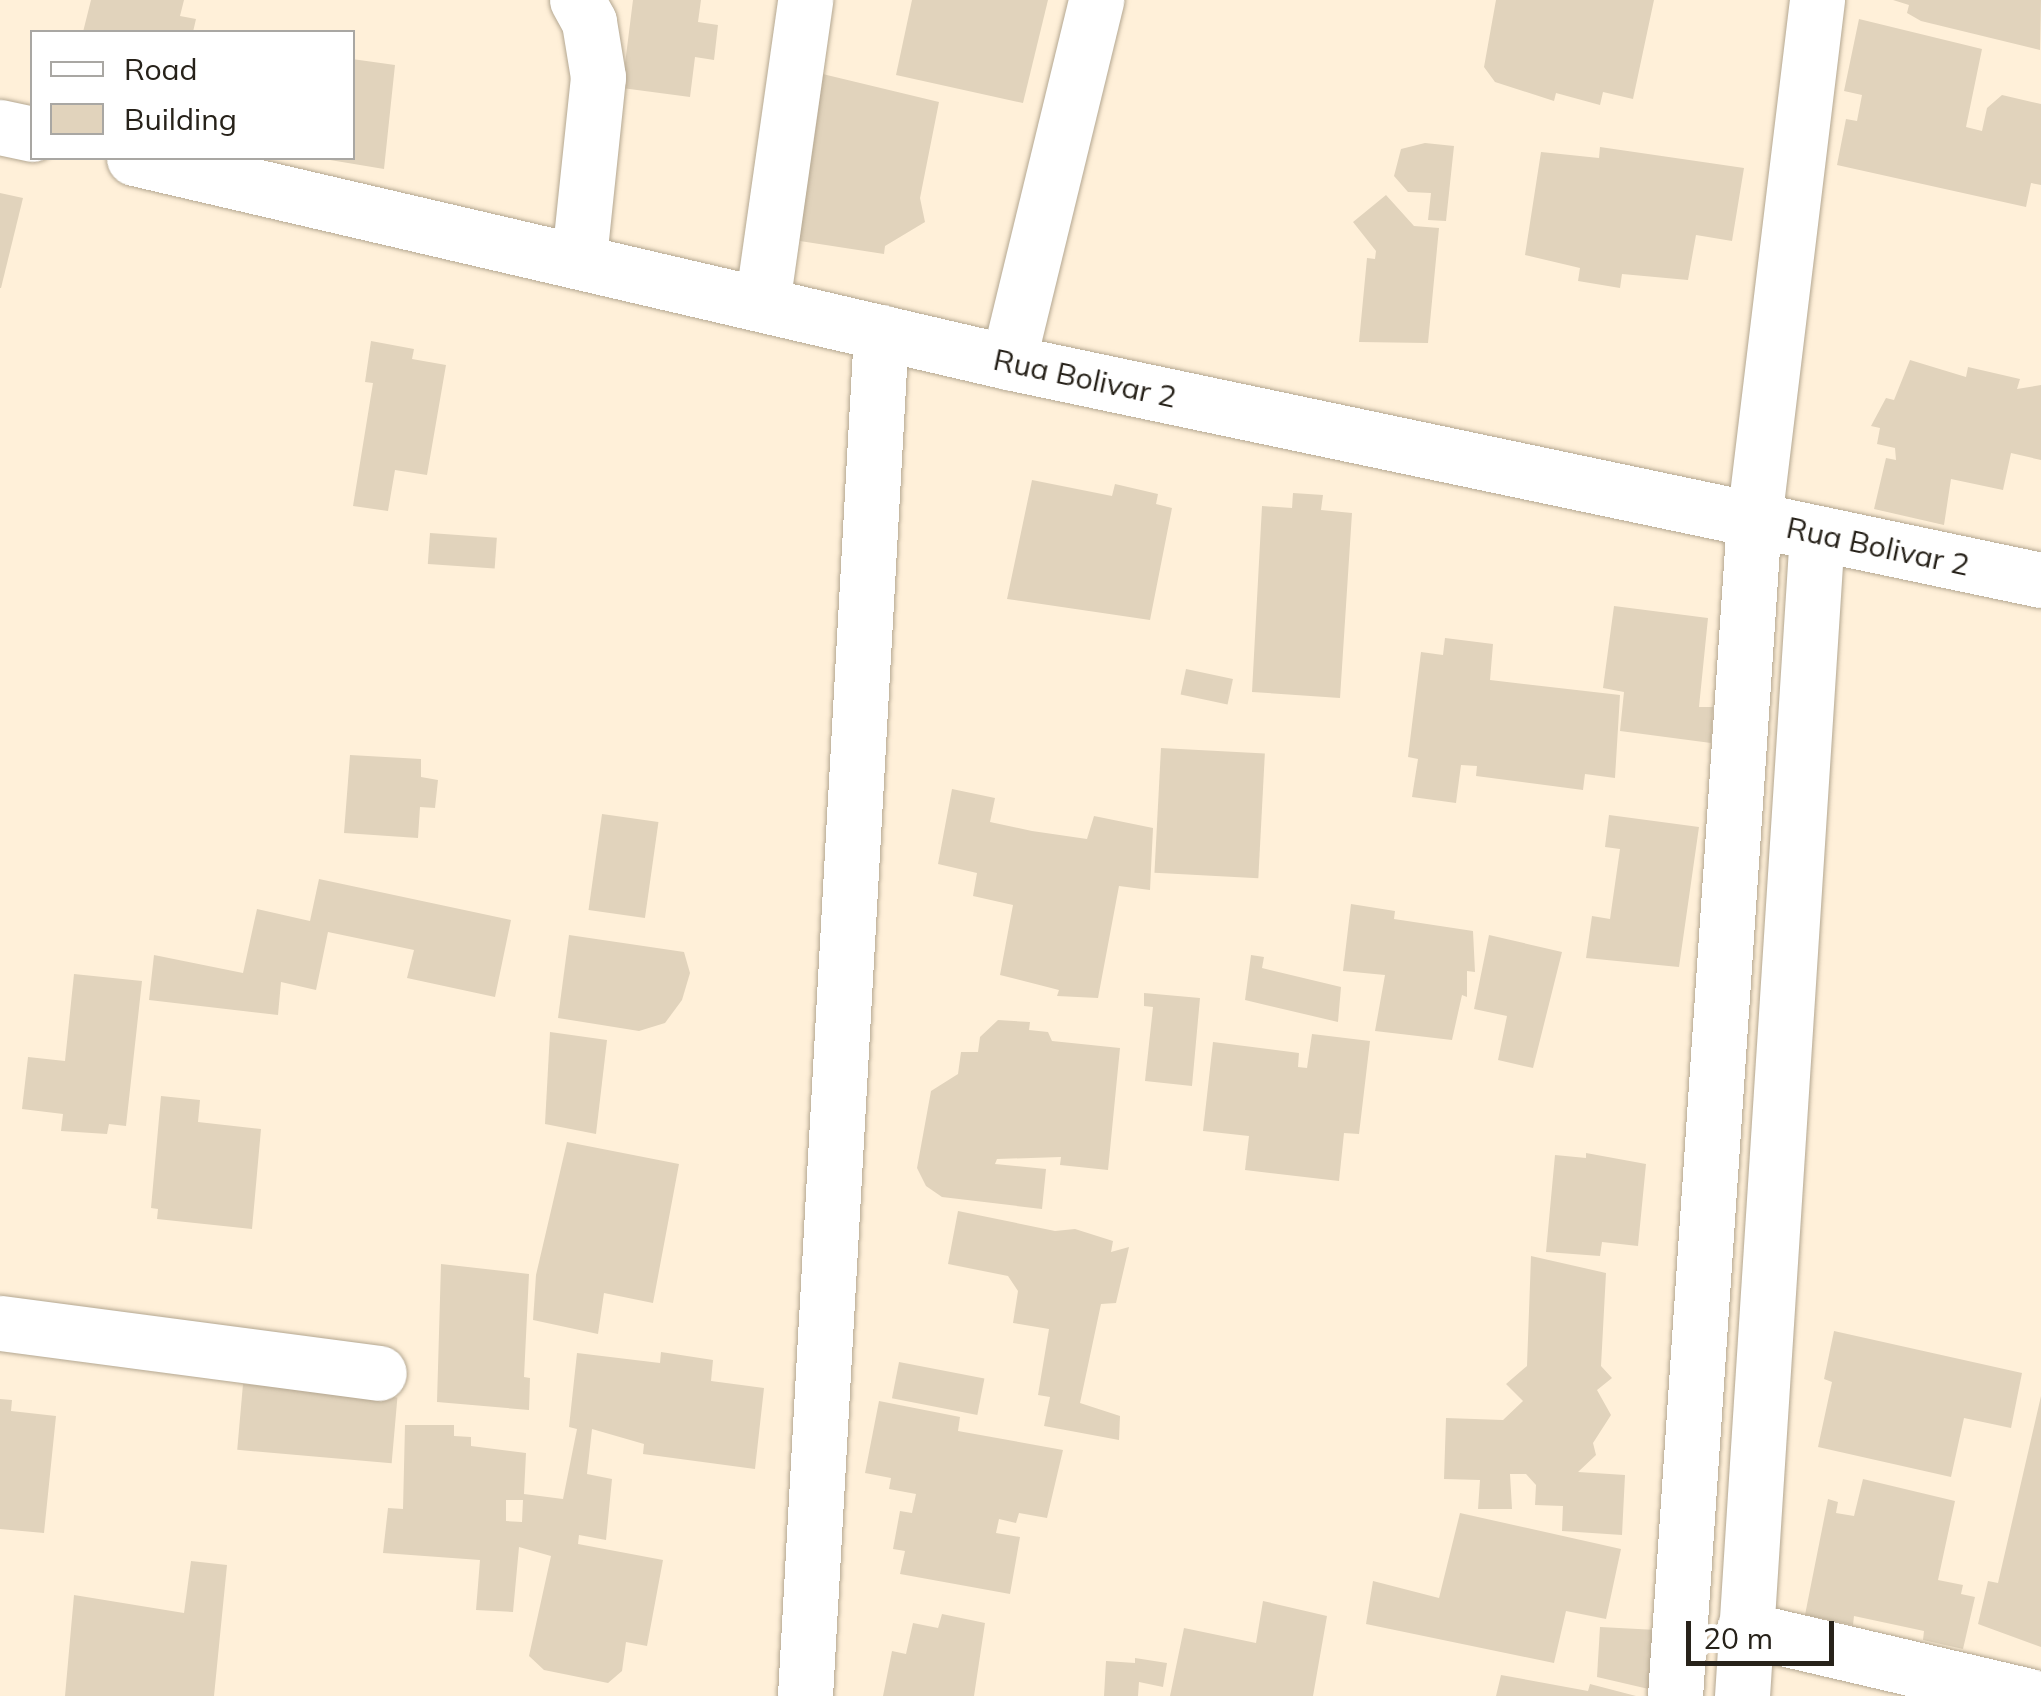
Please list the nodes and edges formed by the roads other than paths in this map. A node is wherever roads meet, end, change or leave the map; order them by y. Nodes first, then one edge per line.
1 (577, 0) edge
2 (805, 0) edge
3 (1096, 0) edge
4 (1816, 0) edge
5 (0, 127) edge
6 (30, 134) edge
7 (143, 160) edge
8 (580, 259) junction
9 (762, 304) junction
10 (881, 332) junction
11 (1008, 362) junction
12 (1754, 520) junction
13 (1817, 533) junction
14 (2041, 580) edge
15 (0, 1324) edge
16 (379, 1373) dead end
17 (1744, 1629) junction
18 (806, 1696) edge
19 (1674, 1696) edge
20 (1742, 1696) edge
21 (2029, 1696) edge

1 - 8 street
2 - 9 street
3 - 11 street
4 - 12 street
5 - 6 street
7 - 8 street, Rua Bolivar 2
8 - 9 street, Rua Bolivar 2
9 - 10 street, Rua Bolivar 2
10 - 11 street, Rua Bolivar 2
10 - 18 street
11 - 12 street, Rua Bolivar 2
12 - 13 street, Rua Bolivar 2
12 - 19 street
13 - 14 street, Rua Bolivar 2
13 - 17 street
15 - 16 street
17 - 20 street
17 - 21 street

